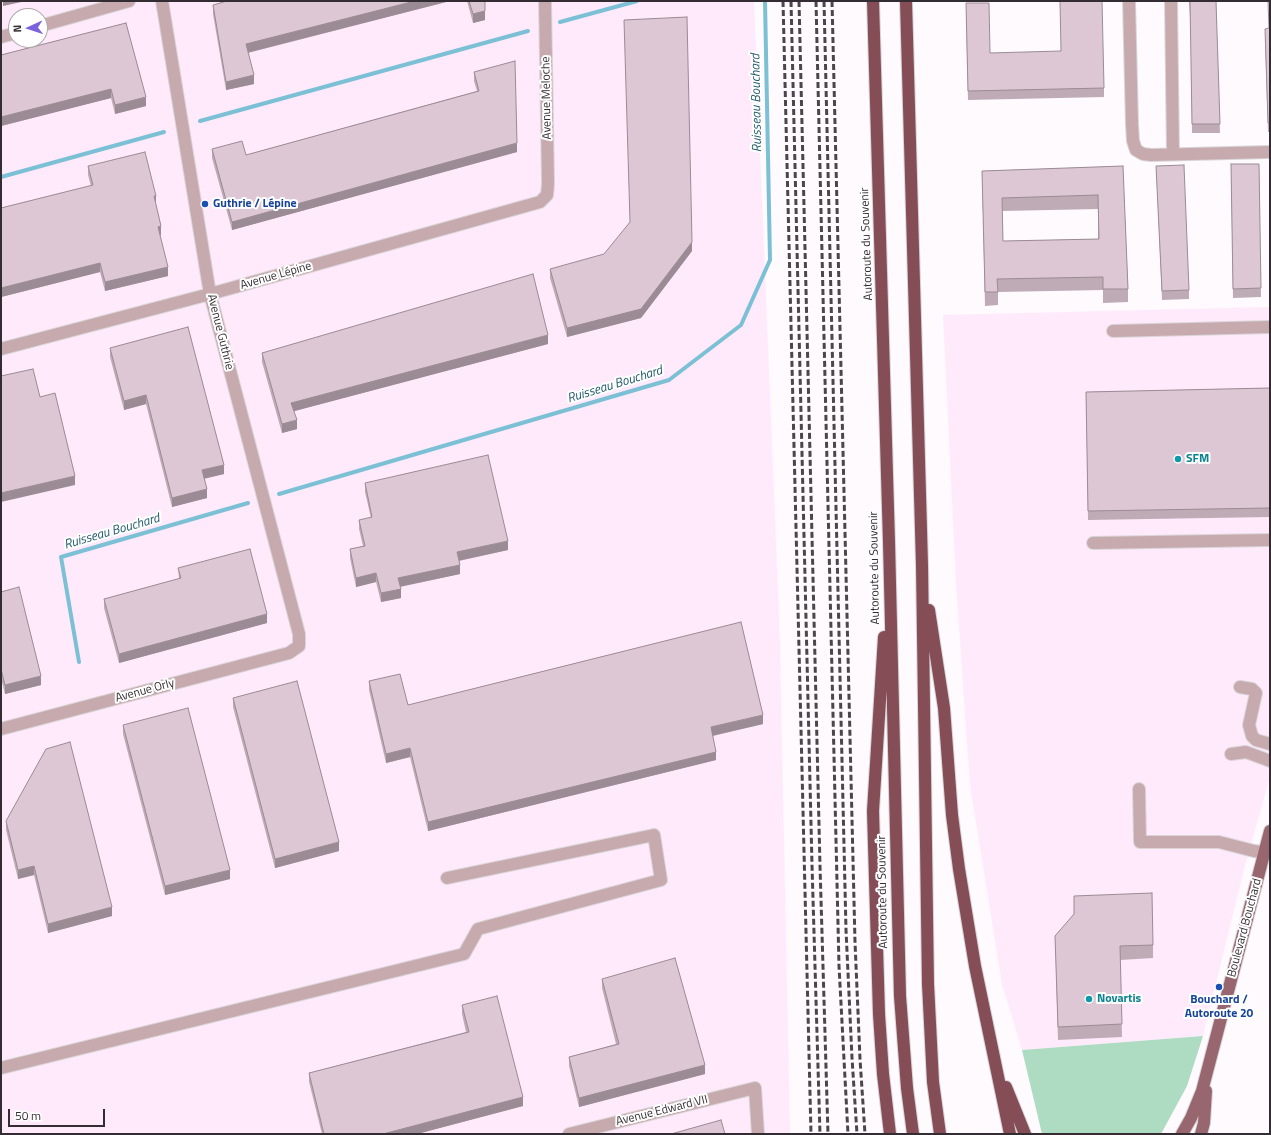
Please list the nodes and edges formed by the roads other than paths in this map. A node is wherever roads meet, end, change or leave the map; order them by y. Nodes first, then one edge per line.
1 (129, 1) edge
2 (162, 1) edge
3 (545, 1) edge
4 (873, 1) edge
5 (906, 1) edge
6 (1129, 1) edge
7 (1171, 1) edge
8 (48, 24) edge
9 (1270, 152) edge
10 (1173, 154) junction
11 (547, 195) joint
12 (210, 294) junction
13 (1270, 327) edge
14 (1113, 331) dead end
15 (1, 349) edge
16 (1270, 540) edge
17 (889, 542) junction
18 (1093, 543) dead end
19 (922, 566) junction
20 (289, 652) joint
21 (1240, 687) dead end
22 (1, 729) edge
23 (1270, 744) edge
24 (1231, 754) dead end
25 (1270, 761) edge
26 (1139, 789) dead end
27 (1270, 831) edge
28 (1267, 853) edge
29 (447, 878) dead end
30 (995, 1061) junction
31 (1, 1068) edge
32 (1207, 1072) junction
33 (569, 1134) edge
34 (758, 1134) edge
35 (890, 1134) edge
36 (913, 1134) edge
37 (940, 1134) edge
38 (1010, 1134) edge
39 (1026, 1134) edge
40 (1182, 1134) edge
41 (1201, 1134) edge

1 - 8 street
2 - 12 street, Avenue Guthrie
3 - 11 street, Avenue Meloche
4 - 17 highway, Autoroute du Souvenir
5 - 19 highway
6 - 10 street
7 - 10 street
9 - 10 street
11 - 12 street, Avenue Lépine
12 - 15 street, Avenue Lépine
12 - 20 street, Avenue Guthrie
13 - 14 street
16 - 18 street
17 - 35 highway
17 - 36 highway, Autoroute du Souvenir
19 - 30 highway
19 - 37 highway
20 - 22 street, Avenue Orly
21 - 23 street
24 - 25 street
26 - 28 street
27 - 28 main road, Boulevard Bouchard
28 - 32 main road, Boulevard Bouchard
29 - 31 street
30 - 38 highway
30 - 39 highway
32 - 40 main road, Boulevard Bouchard
32 - 41 main road, Boulevard Bouchard
33 - 34 street, Avenue Edward VII

